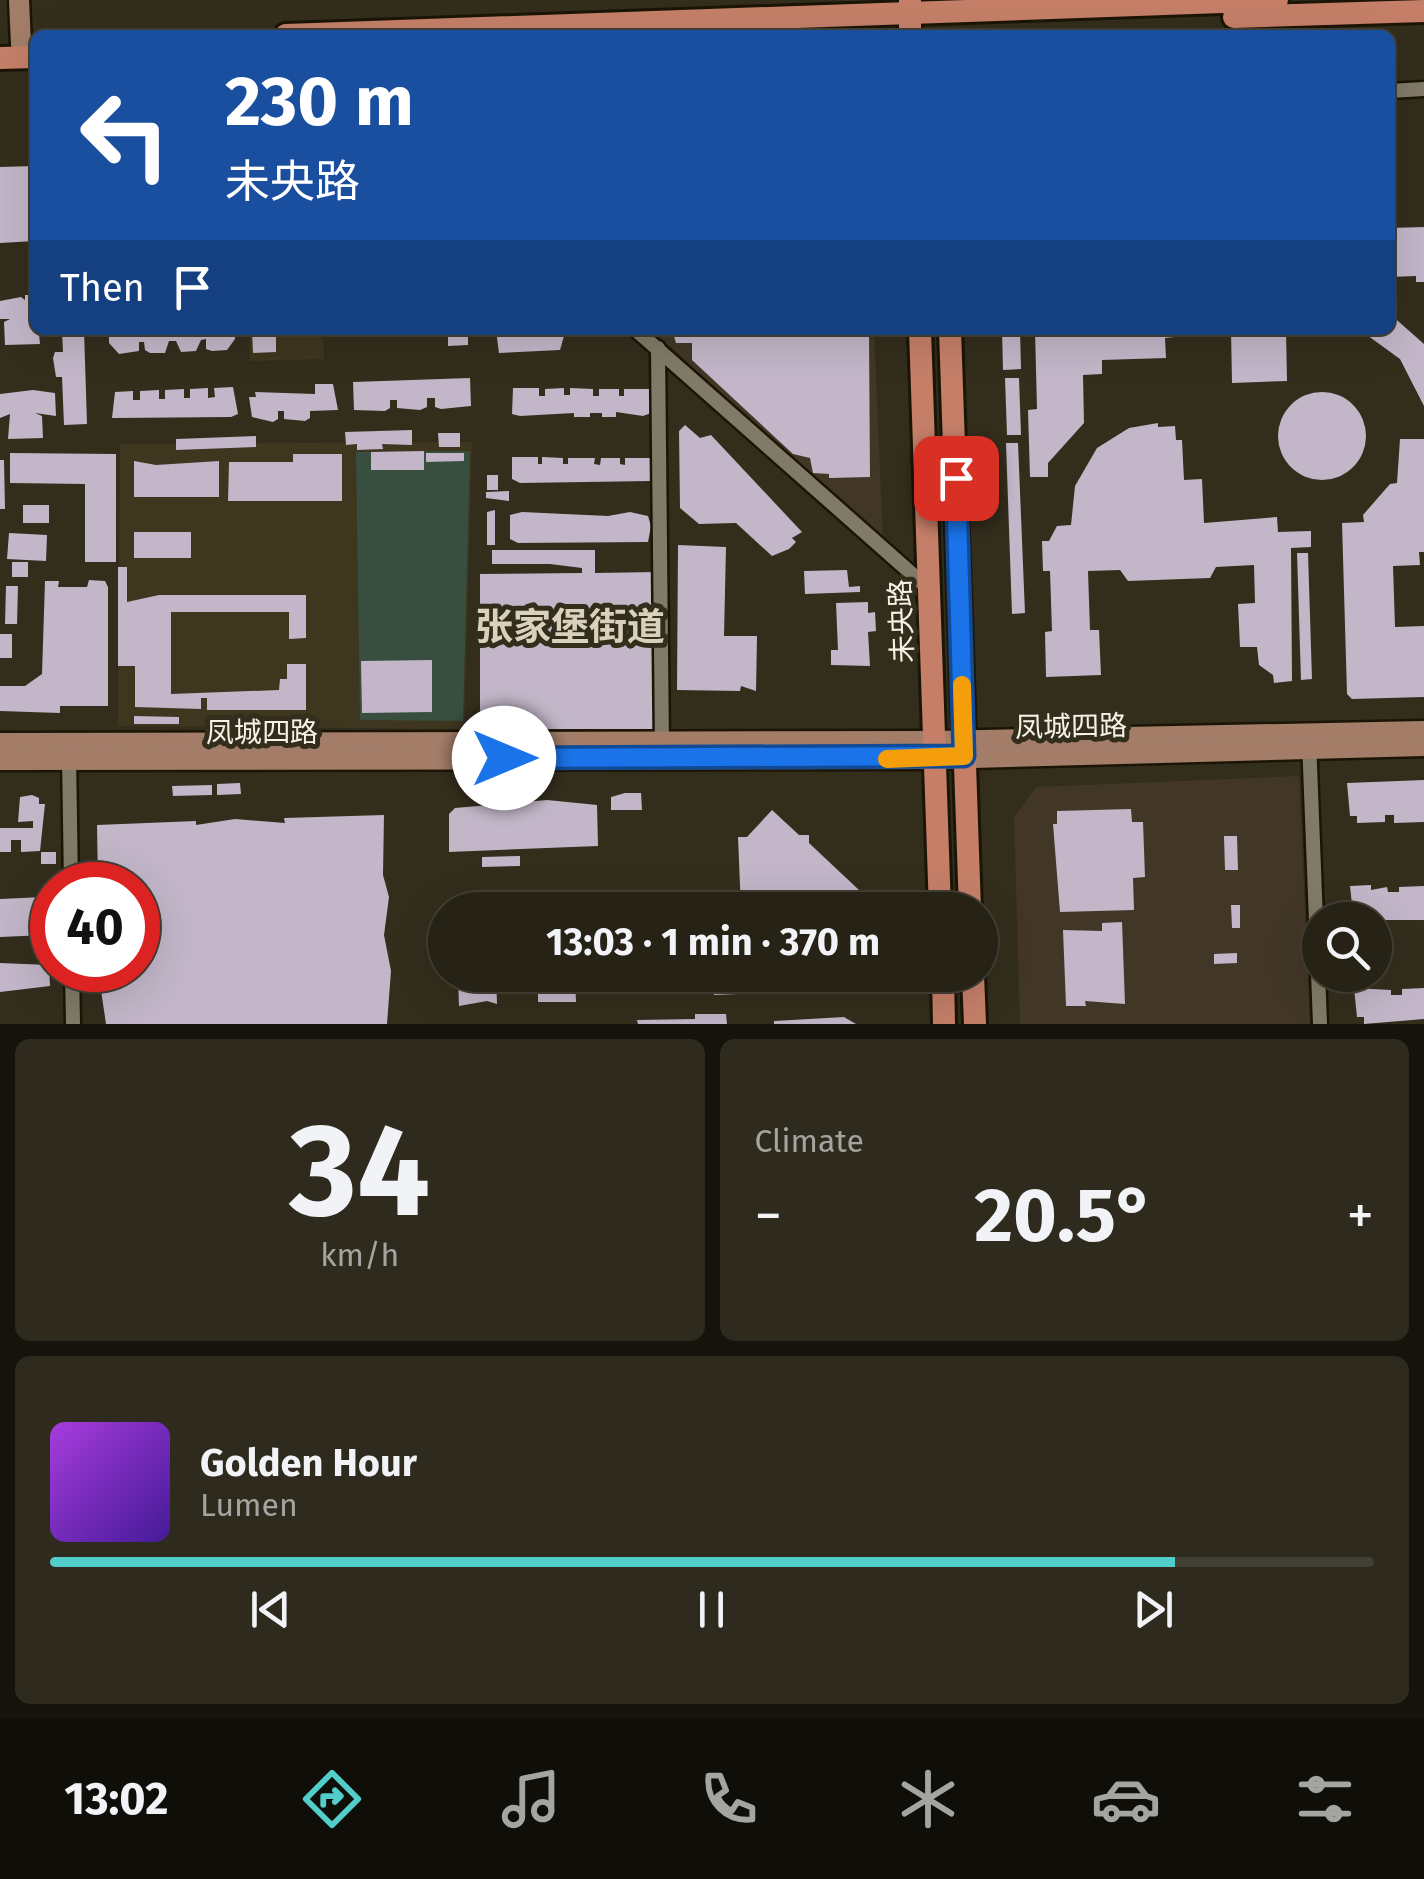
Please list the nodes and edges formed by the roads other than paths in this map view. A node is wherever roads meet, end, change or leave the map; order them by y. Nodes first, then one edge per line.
1 (19, 0) edge
2 (1278, 0) edge
3 (1424, 11) edge
4 (910, 19) edge
5 (939, 19) edge
6 (481, 30) edge
7 (784, 30) edge
8 (23, 48) edge
9 (0, 58) edge
10 (1424, 89) edge
11 (1395, 90) edge
12 (642, 335) edge
13 (920, 335) edge
14 (950, 335) edge
15 (658, 348) junction
16 (929, 590) junction
17 (1424, 731) edge
18 (0, 742) edge
19 (1310, 742) junction
20 (1424, 746) edge
21 (964, 748) junction
22 (662, 749) junction
23 (936, 750) junction
24 (69, 751) junction
25 (0, 760) edge
26 (71, 862) edge
27 (940, 892) edge
28 (969, 892) edge
29 (72, 992) edge
30 (943, 992) edge
31 (974, 992) edge
32 (73, 1024) edge
33 (944, 1024) edge
34 (975, 1024) edge
35 (1320, 1024) edge

1 - 8 street
2 - 5 main road
3 - 5 main road
4 - 5 main road
4 - 6 main road
4 - 7 main road
8 - 9 main road
10 - 11 street
12 - 15 street
13 - 16 main road, 未央路
14 - 21 main road
15 - 16 street
15 - 22 street
16 - 23 main road, 未央路
17 - 19 street, 凤城四路
18 - 24 street, 凤城四路
19 - 20 street, 凤城四路
19 - 21 street, 凤城四路
19 - 35 street
21 - 23 street, 凤城四路
21 - 28 main road
22 - 23 street, 凤城四路
22 - 24 street, 凤城四路
23 - 27 main road, 未央路
24 - 25 street, 凤城四路
24 - 26 street
29 - 32 street
30 - 33 main road
31 - 34 main road

